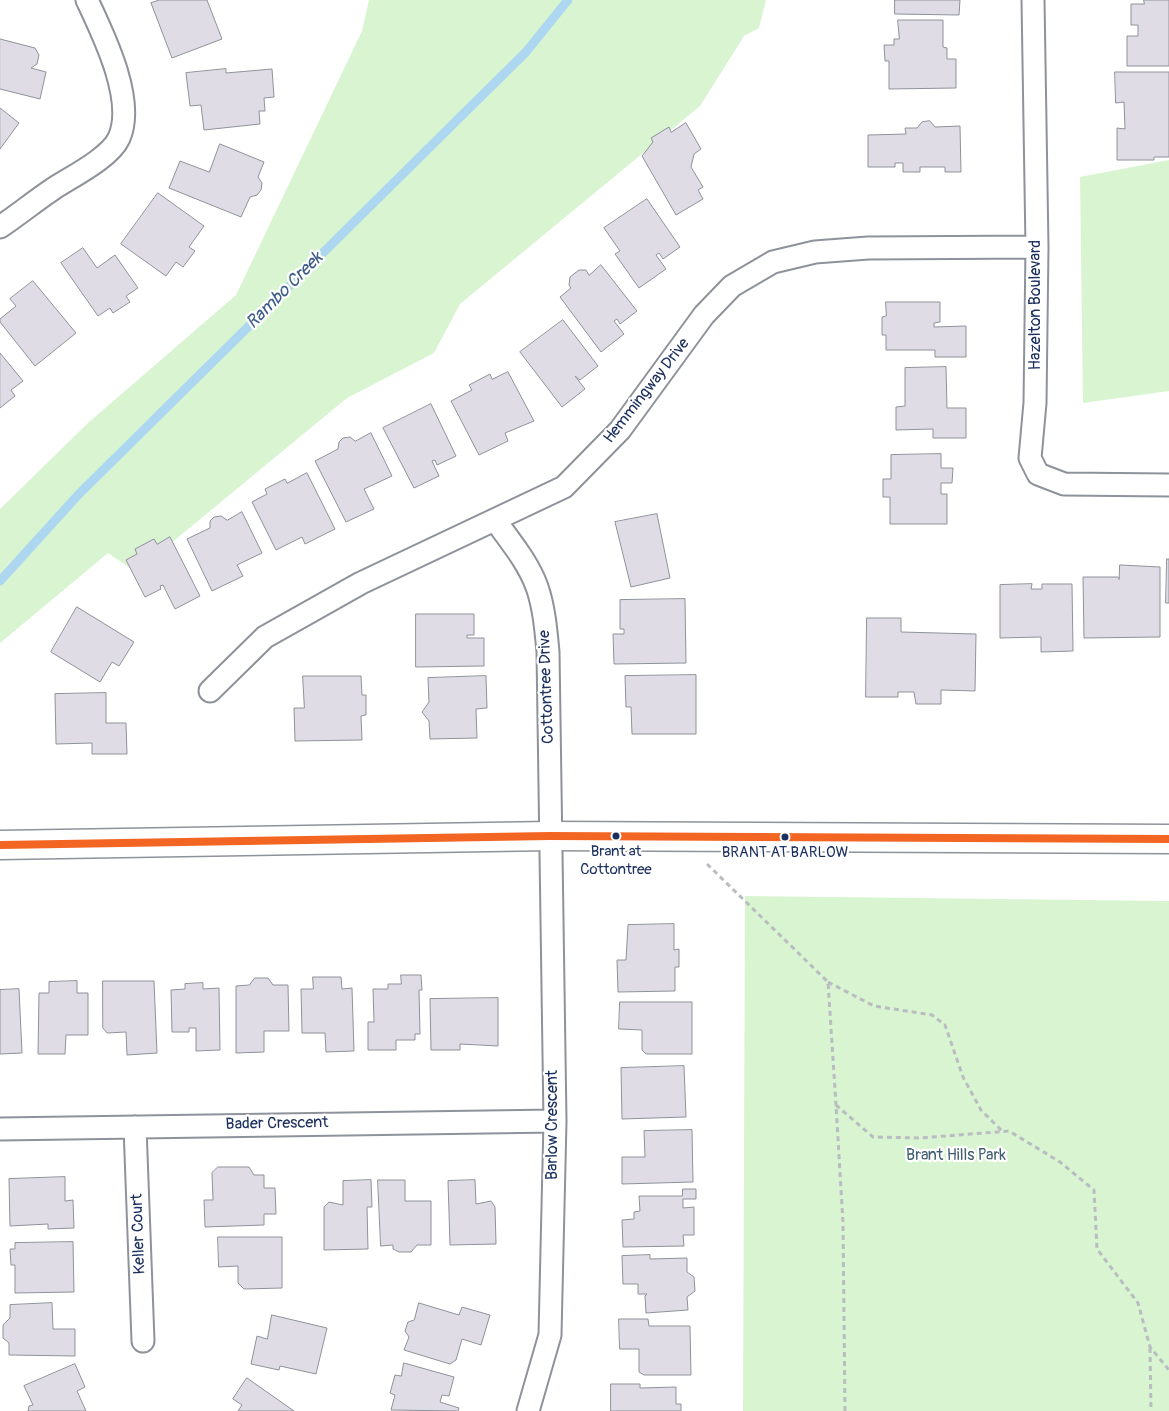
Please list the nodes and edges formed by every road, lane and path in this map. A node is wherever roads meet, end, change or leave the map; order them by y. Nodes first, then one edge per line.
1 (87, 0) edge
2 (1033, 0) edge
3 (0, 227) edge
4 (1037, 247) junction
5 (1169, 485) edge
6 (495, 520) junction
7 (210, 690) dead end
8 (550, 836) junction
9 (679, 837) junction
10 (1169, 839) edge
11 (0, 845) edge
12 (828, 982) junction
13 (836, 1105) junction
14 (554, 1121) junction
15 (135, 1127) junction
16 (0, 1129) edge
17 (1002, 1131) junction
18 (143, 1341) dead end
19 (1150, 1348) junction
20 (1169, 1370) edge
21 (528, 1411) edge
22 (845, 1411) edge
23 (1151, 1411) edge

1 - 3 street
2 - 4 street, Hazelton Boulevard
4 - 5 street, Hazelton Boulevard
4 - 6 street, Hemmingway Drive
6 - 7 street, Hemmingway Drive
6 - 8 street, Cottontree Drive
8 - 9 main road
8 - 11 main road
8 - 14 street, Barlow Crescent
9 - 10 main road
9 - 12 path
12 - 13 path
12 - 17 path
13 - 17 path
13 - 22 path
14 - 15 street, Bader Crescent
14 - 21 street, Barlow Crescent
15 - 16 street, Bader Crescent
15 - 18 street, Keller Court
17 - 19 path
19 - 20 path
19 - 23 path

